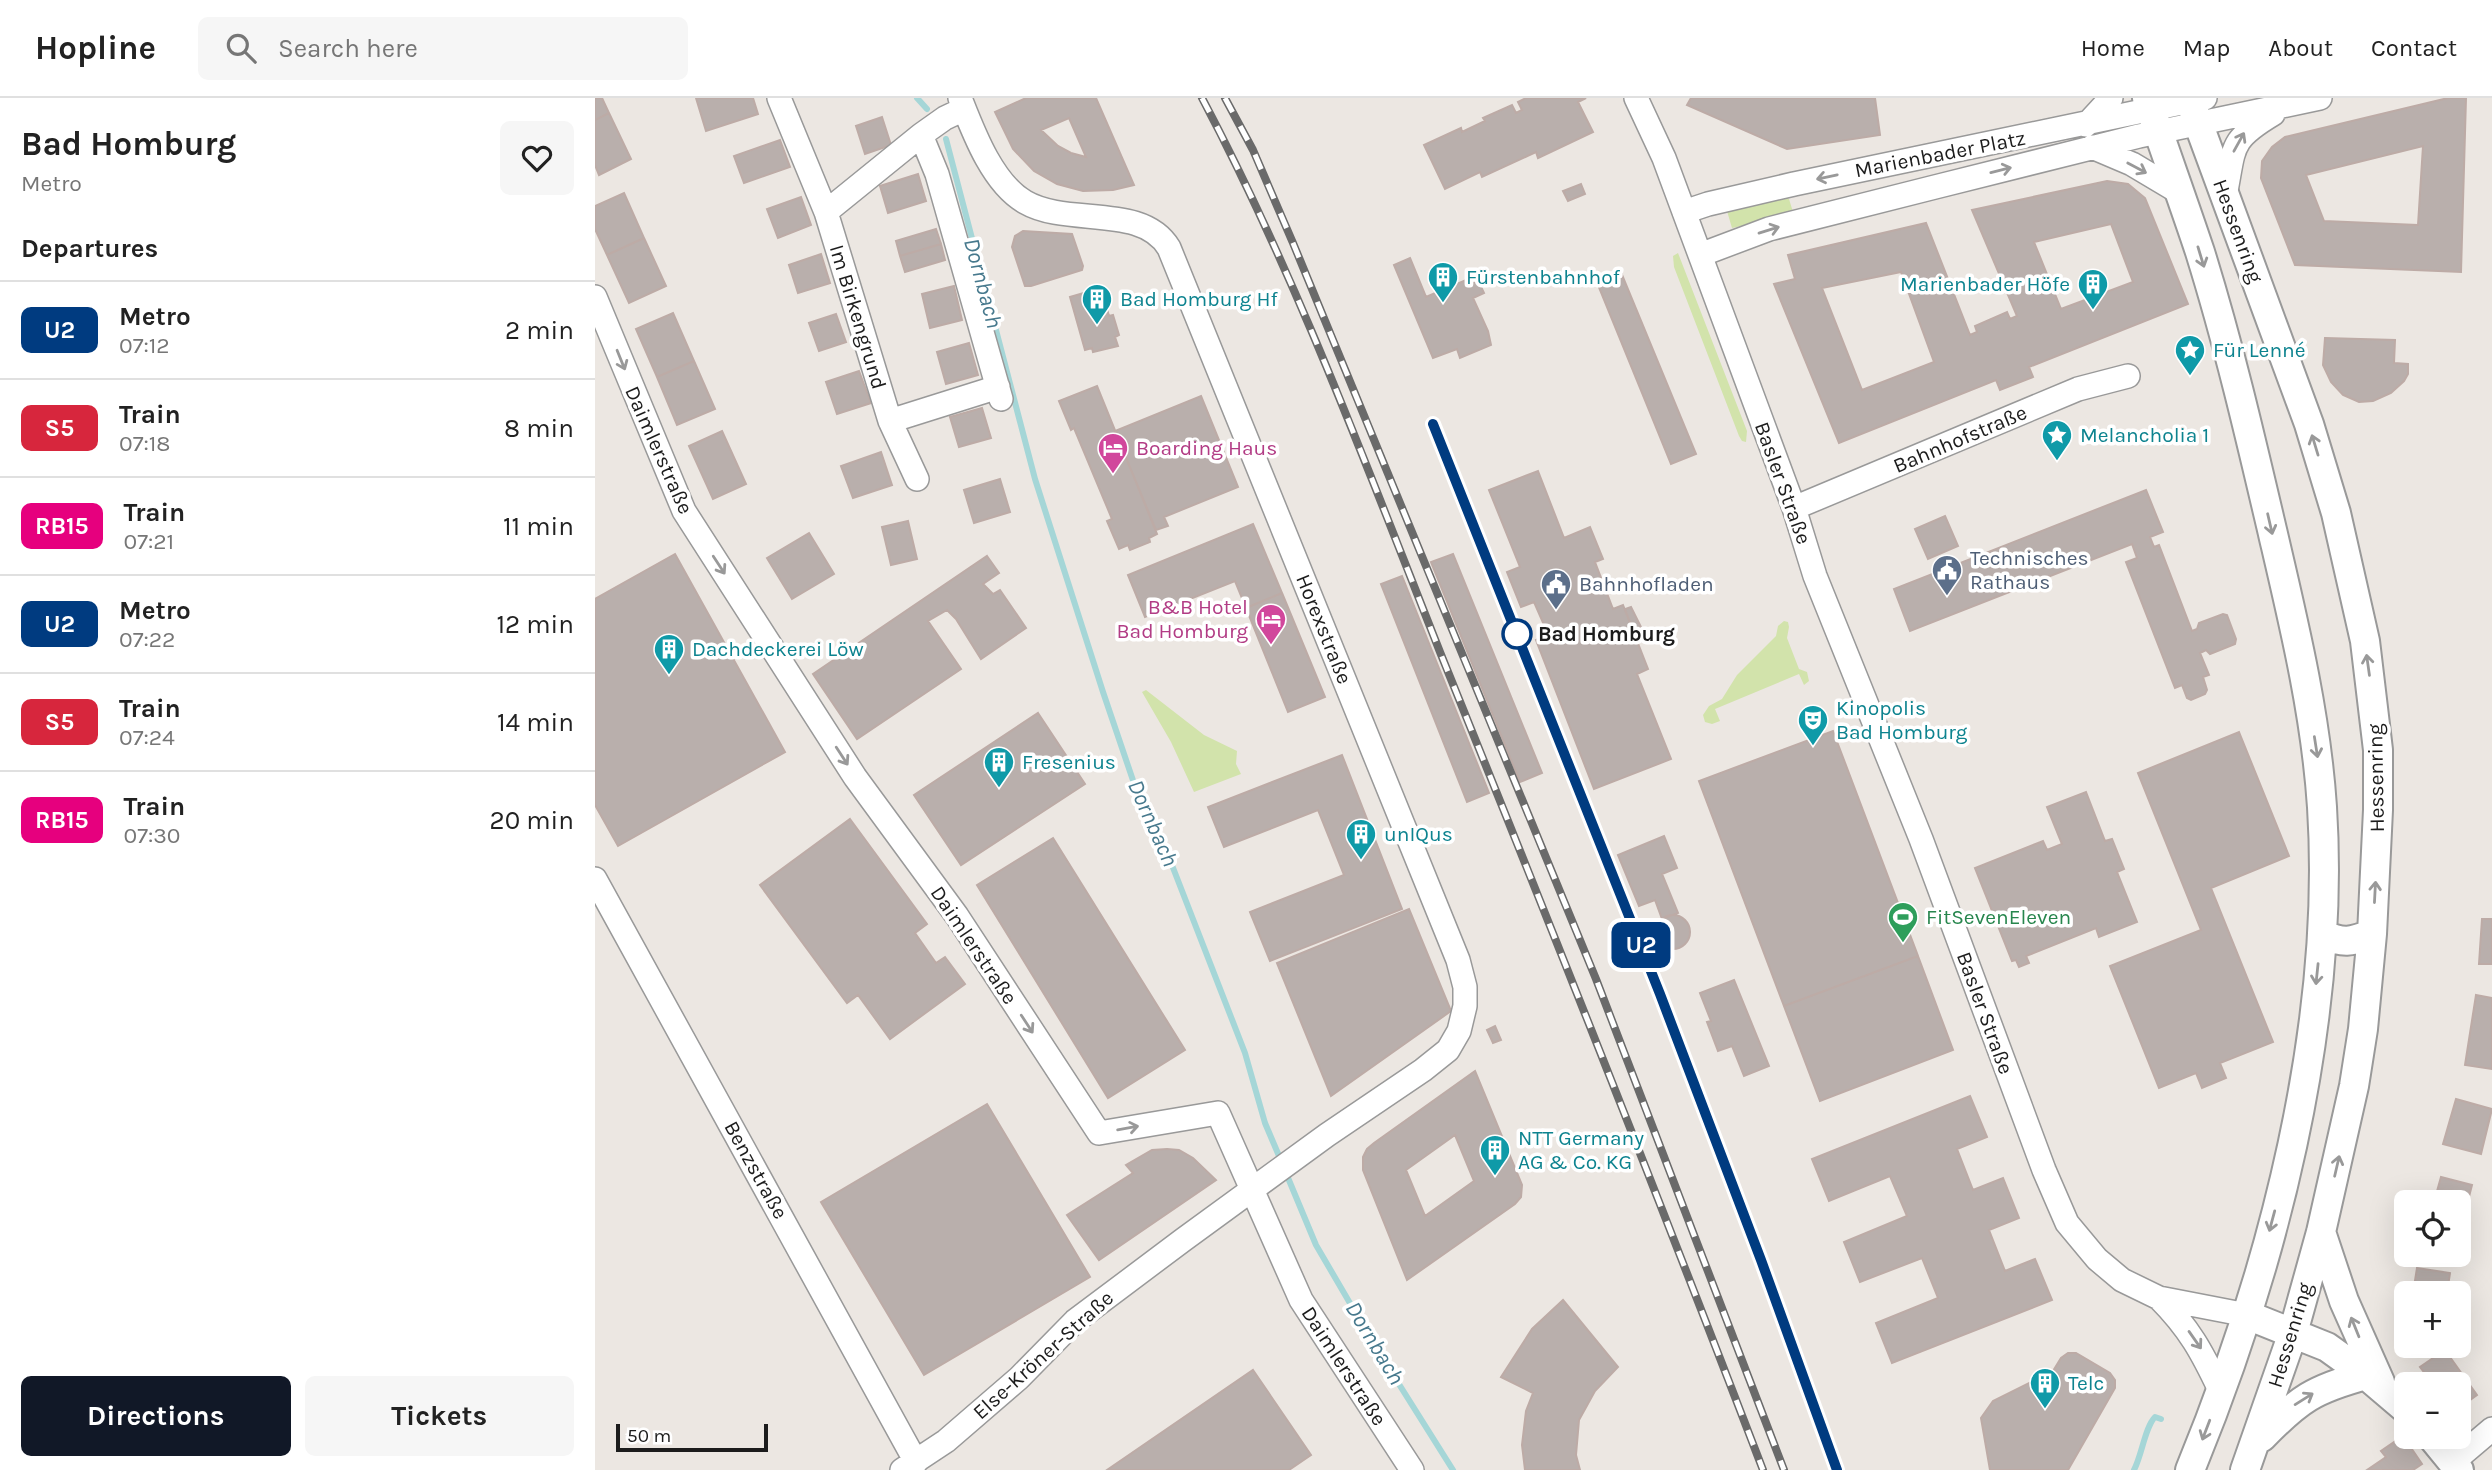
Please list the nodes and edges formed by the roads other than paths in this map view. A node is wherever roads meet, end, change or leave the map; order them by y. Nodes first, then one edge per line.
1 (779, 98) edge
2 (1636, 98) edge
3 (2111, 98) edge
4 (2320, 98) edge
5 (962, 104) edge
6 (2196, 105) edge
7 (2283, 107) junction
8 (2152, 114) edge
9 (2086, 124) junction
10 (921, 135) junction
11 (2092, 147) junction
12 (1794, 184) junction
13 (2179, 192) junction
14 (2225, 196) junction
15 (826, 212) junction
16 (1684, 212) junction
17 (1807, 219) junction
18 (1700, 255) junction
19 (595, 297) edge
20 (2128, 376) dead end
21 (890, 421) junction
22 (917, 479) dead end
23 (1794, 508) junction
24 (595, 879) edge
25 (2322, 934) junction
26 (2372, 934) junction
27 (1252, 1191) junction
28 (2321, 1232) junction
29 (2159, 1298) junction
30 (2247, 1315) junction
31 (2293, 1333) junction
32 (2375, 1382) junction
33 (2220, 1390) junction
34 (2394, 1399) edge
35 (2492, 1429) edge
36 (2442, 1449) edge
37 (2250, 1457) edge
38 (909, 1466) edge
39 (2456, 1466) edge
40 (1412, 1470) edge
41 (2190, 1470) edge

1 - 15 street, Im Birkengrund
2 - 16 street, Basler Straße
3 - 9 street
4 - 7 street, Marienbader Platz
5 - 10 street
5 - 27 street, Horexstraße
6 - 7 street, Marienbader Platz
6 - 8 street, Marienbader Platz
6 - 14 street, Hessenring
14 -> 7 street, Marienbader Platz
8 - 9 street, Marienbader Platz
8 - 11 street, Marienbader Platz
8 - 13 street, Hessenring
9 -> 12 street, Marienbader Platz
10 - 15 street
10 - 21 street
11 -> 13 street
17 -> 11 street, Marienbader Platz
12 - 16 street, Marienbader Platz
12 - 17 street
13 -> 25 street, Hessenring
26 -> 14 street, Hessenring
15 - 21 street, Im Birkengrund
16 - 18 street, Basler Straße
18 -> 17 street, Marienbader Platz
18 - 23 street, Basler Straße
19 -> 27 street, Daimlerstraße
20 - 23 street, Bahnhofstraße
21 - 22 street, Im Birkengrund
23 - 29 street, Basler Straße
24 - 38 street, Benzstraße
25 - 26 street
25 -> 30 street, Hessenring
28 -> 26 street, Hessenring
27 - 38 street, Else-Kröner-Straße
27 - 40 street, Daimlerstraße
28 - 31 street, Hessenring
32 -> 28 street
29 - 30 street, Basler Straße
29 -> 33 street
30 - 31 street
30 - 33 street, Hessenring
31 - 32 street
31 - 37 street, Hessenring
32 - 34 street
37 -> 32 street
33 -> 41 street, Hessenring
35 - 39 street
36 - 39 street

